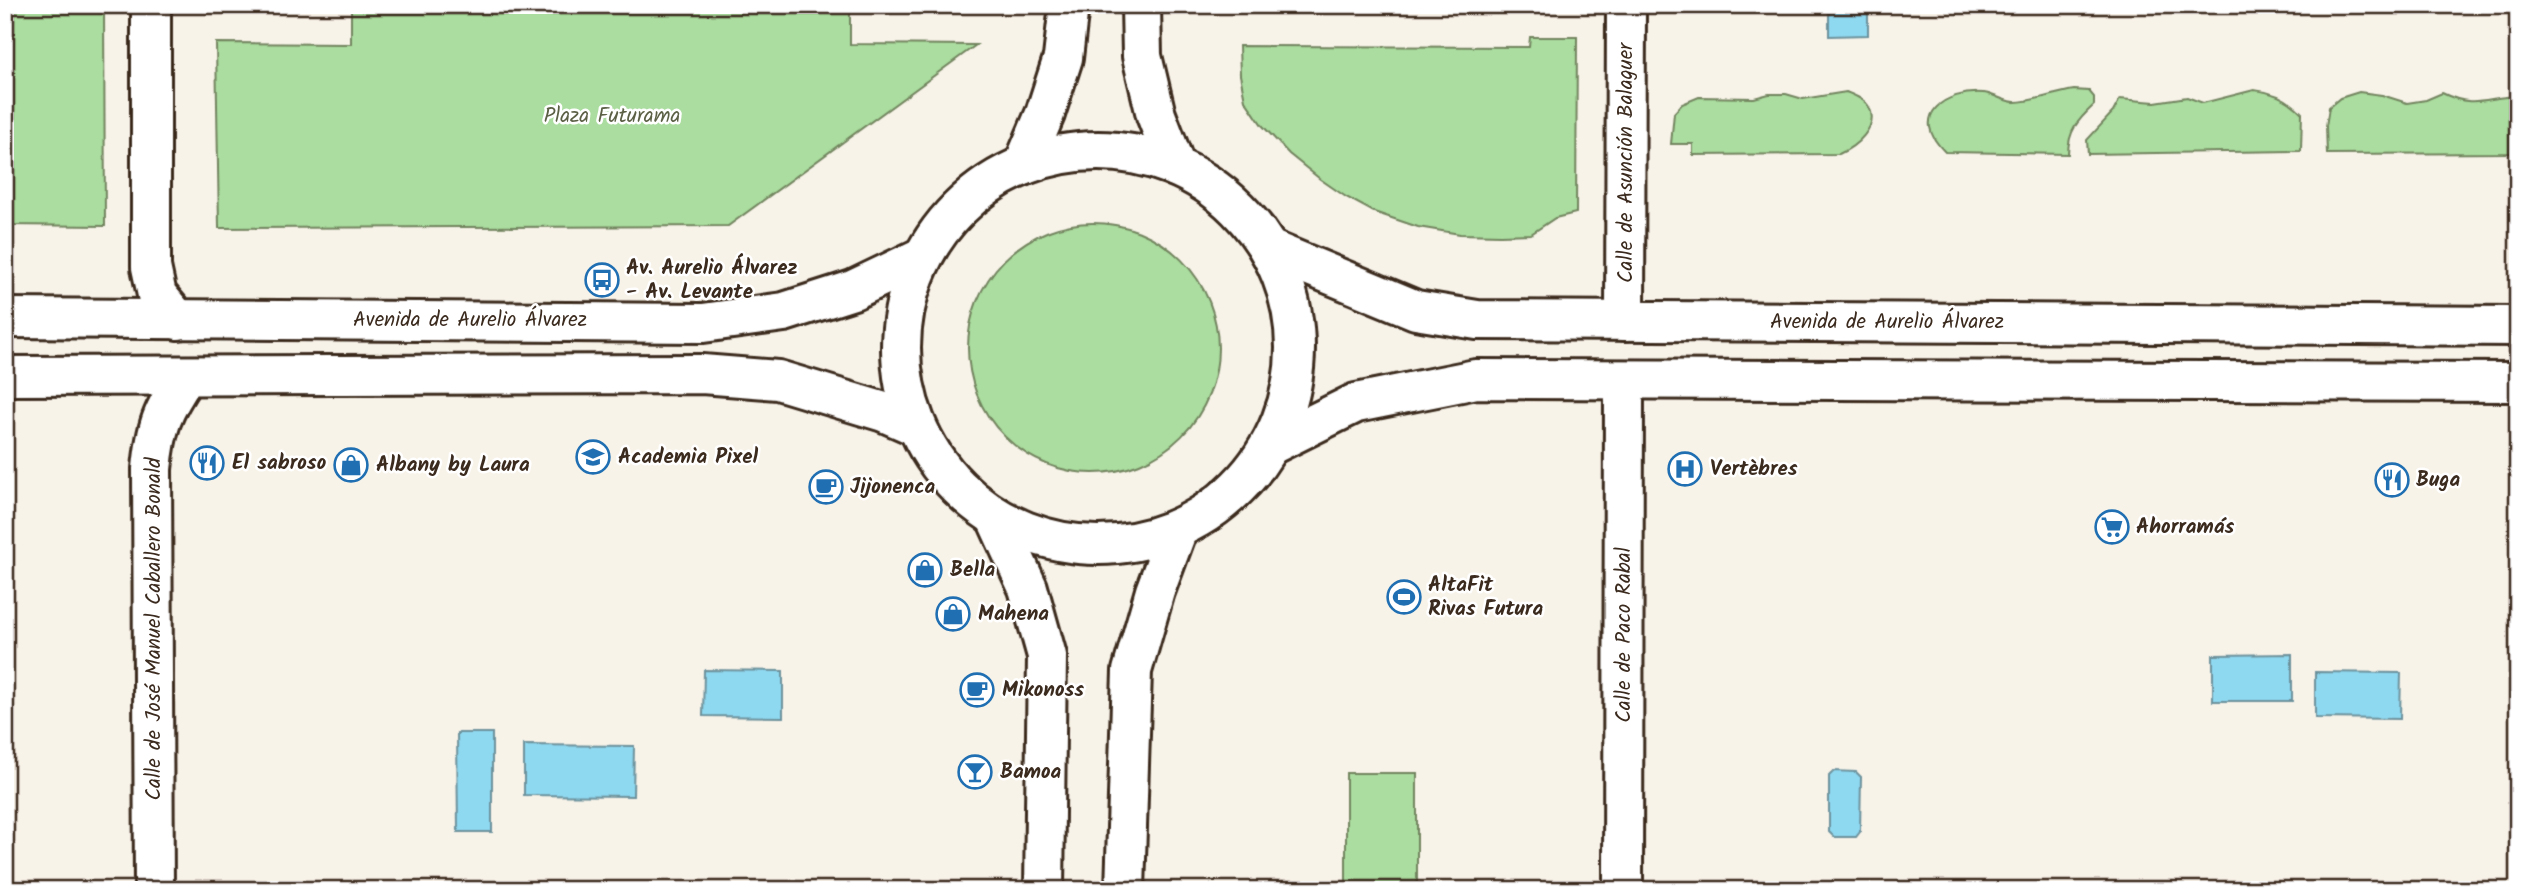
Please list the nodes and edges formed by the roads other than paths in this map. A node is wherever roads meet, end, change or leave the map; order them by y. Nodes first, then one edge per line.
1 (151, 5) edge
2 (1069, 5) edge
3 (1140, 5) edge
4 (1626, 5) edge
5 (1023, 166) junction
6 (1176, 167) junction
7 (1269, 249) junction
8 (922, 257) junction
9 (5, 318) edge
10 (178, 320) junction
11 (1625, 321) junction
12 (2518, 326) edge
13 (5, 376) edge
14 (186, 376) junction
15 (1624, 380) junction
16 (2518, 382) edge
17 (916, 426) junction
18 (1271, 445) junction
19 (996, 518) junction
20 (1178, 529) junction
21 (154, 890) edge
22 (1044, 890) edge
23 (1125, 890) edge
24 (1623, 890) edge

1 - 10 main road
2 - 5 main road
3 - 6 main road
4 - 11 main road, Calle de Asunción Balaguer
5 - 6 main road
5 - 8 main road
6 - 7 main road
7 - 11 main road, Avenida de Aurelio Álvarez
7 - 18 main road
8 - 10 main road, Avenida de Aurelio Álvarez
8 - 17 main road
9 - 10 main road, Avenida de Aurelio Álvarez
11 - 12 main road, Avenida de Aurelio Álvarez
13 - 14 main road
14 - 17 main road
14 - 21 main road, Calle de José Manuel Caballero Bonald
15 - 16 main road
15 - 18 main road
15 - 24 main road, Calle de Paco Rabal
17 - 19 main road
18 - 20 main road
19 - 20 main road
19 - 22 main road
20 - 23 main road

